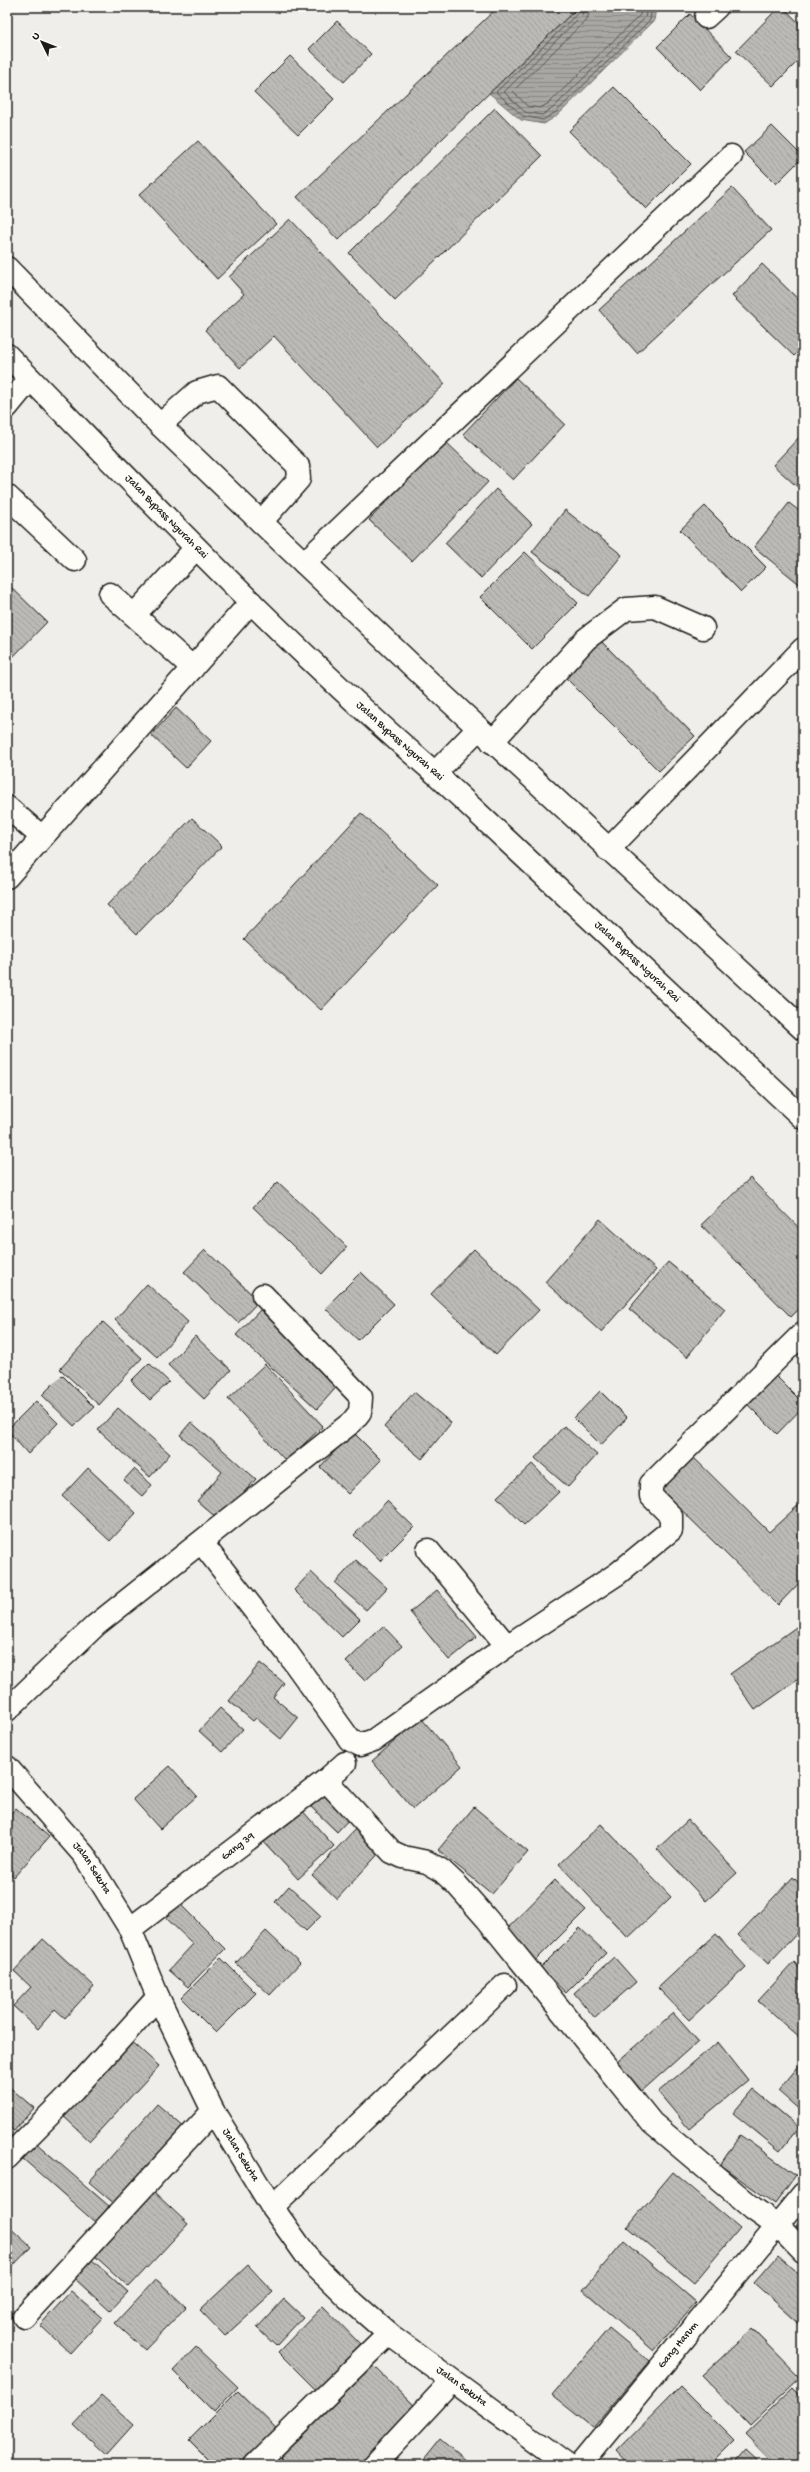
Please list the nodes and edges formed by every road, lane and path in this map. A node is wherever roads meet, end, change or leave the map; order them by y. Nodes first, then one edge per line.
1 (731, 156) dead end
2 (7, 268) edge
3 (7, 355) edge
4 (30, 379) junction
5 (7, 407) edge
6 (160, 425) junction
7 (7, 496) edge
8 (261, 522) junction
9 (196, 548) junction
10 (76, 560) dead end
11 (304, 563) junction
12 (110, 594) dead end
13 (251, 602) junction
14 (134, 615) junction
15 (703, 628) dead end
16 (803, 649) edge
17 (193, 668) junction
18 (485, 735) junction
19 (435, 773) junction
20 (7, 807) edge
21 (42, 837) junction
22 (608, 850) junction
23 (7, 877) edge
24 (803, 1029) edge
25 (803, 1118) edge
26 (263, 1295) dead end
27 (803, 1333) edge
28 (202, 1543) junction
29 (428, 1550) dead end
30 (507, 1646) junction
31 (7, 1710) edge
32 (345, 1762) dead end
33 (7, 1767) edge
34 (326, 1780) junction
35 (130, 1929) junction
36 (505, 1985) dead end
37 (158, 1997) junction
38 (213, 2111) junction
39 (7, 2158) edge
40 (803, 2194) edge
41 (272, 2207) junction
42 (778, 2225) junction
43 (803, 2252) edge
44 (24, 2317) dead end
45 (389, 2334) junction
46 (452, 2381) junction
47 (255, 2465) edge
48 (374, 2465) edge
49 (568, 2465) edge
50 (580, 2465) edge

1 - 11 main road
2 - 6 main road
3 - 4 main road, Jalan Bypass Ngurah Rai
4 - 5 main road
4 - 9 main road, Jalan Bypass Ngurah Rai
6 - 8 main road
6 - 8 main road
7 - 10 main road
8 - 11 main road
9 - 13 main road, Jalan Bypass Ngurah Rai
9 - 14 main road
11 - 18 main road
12 - 14 main road
13 - 17 main road
13 - 19 main road, Jalan Bypass Ngurah Rai
14 - 17 main road
15 - 18 main road
16 - 22 main road
17 - 21 main road
18 - 19 main road
18 - 22 main road
19 - 25 main road, Jalan Bypass Ngurah Rai
20 - 21 main road
21 - 23 main road
22 - 24 main road
26 - 28 main road
27 - 30 main road
28 - 30 main road
28 - 31 main road
29 - 30 main road
32 - 34 main road, Gang 39
33 - 35 main road, Jalan Sekuta
34 - 35 main road, Gang 39
34 - 42 main road
35 - 37 main road, Jalan Sekuta
36 - 41 main road
37 - 38 main road, Jalan Sekuta
37 - 39 main road
38 - 41 main road, Jalan Sekuta
38 - 44 main road
40 - 42 main road, Gang Harum
41 - 45 main road, Jalan Sekuta
42 - 43 main road
42 - 50 main road, Gang Harum
45 - 46 main road, Jalan Sekuta
45 - 47 main road
46 - 48 main road
46 - 49 main road, Jalan Sekuta

